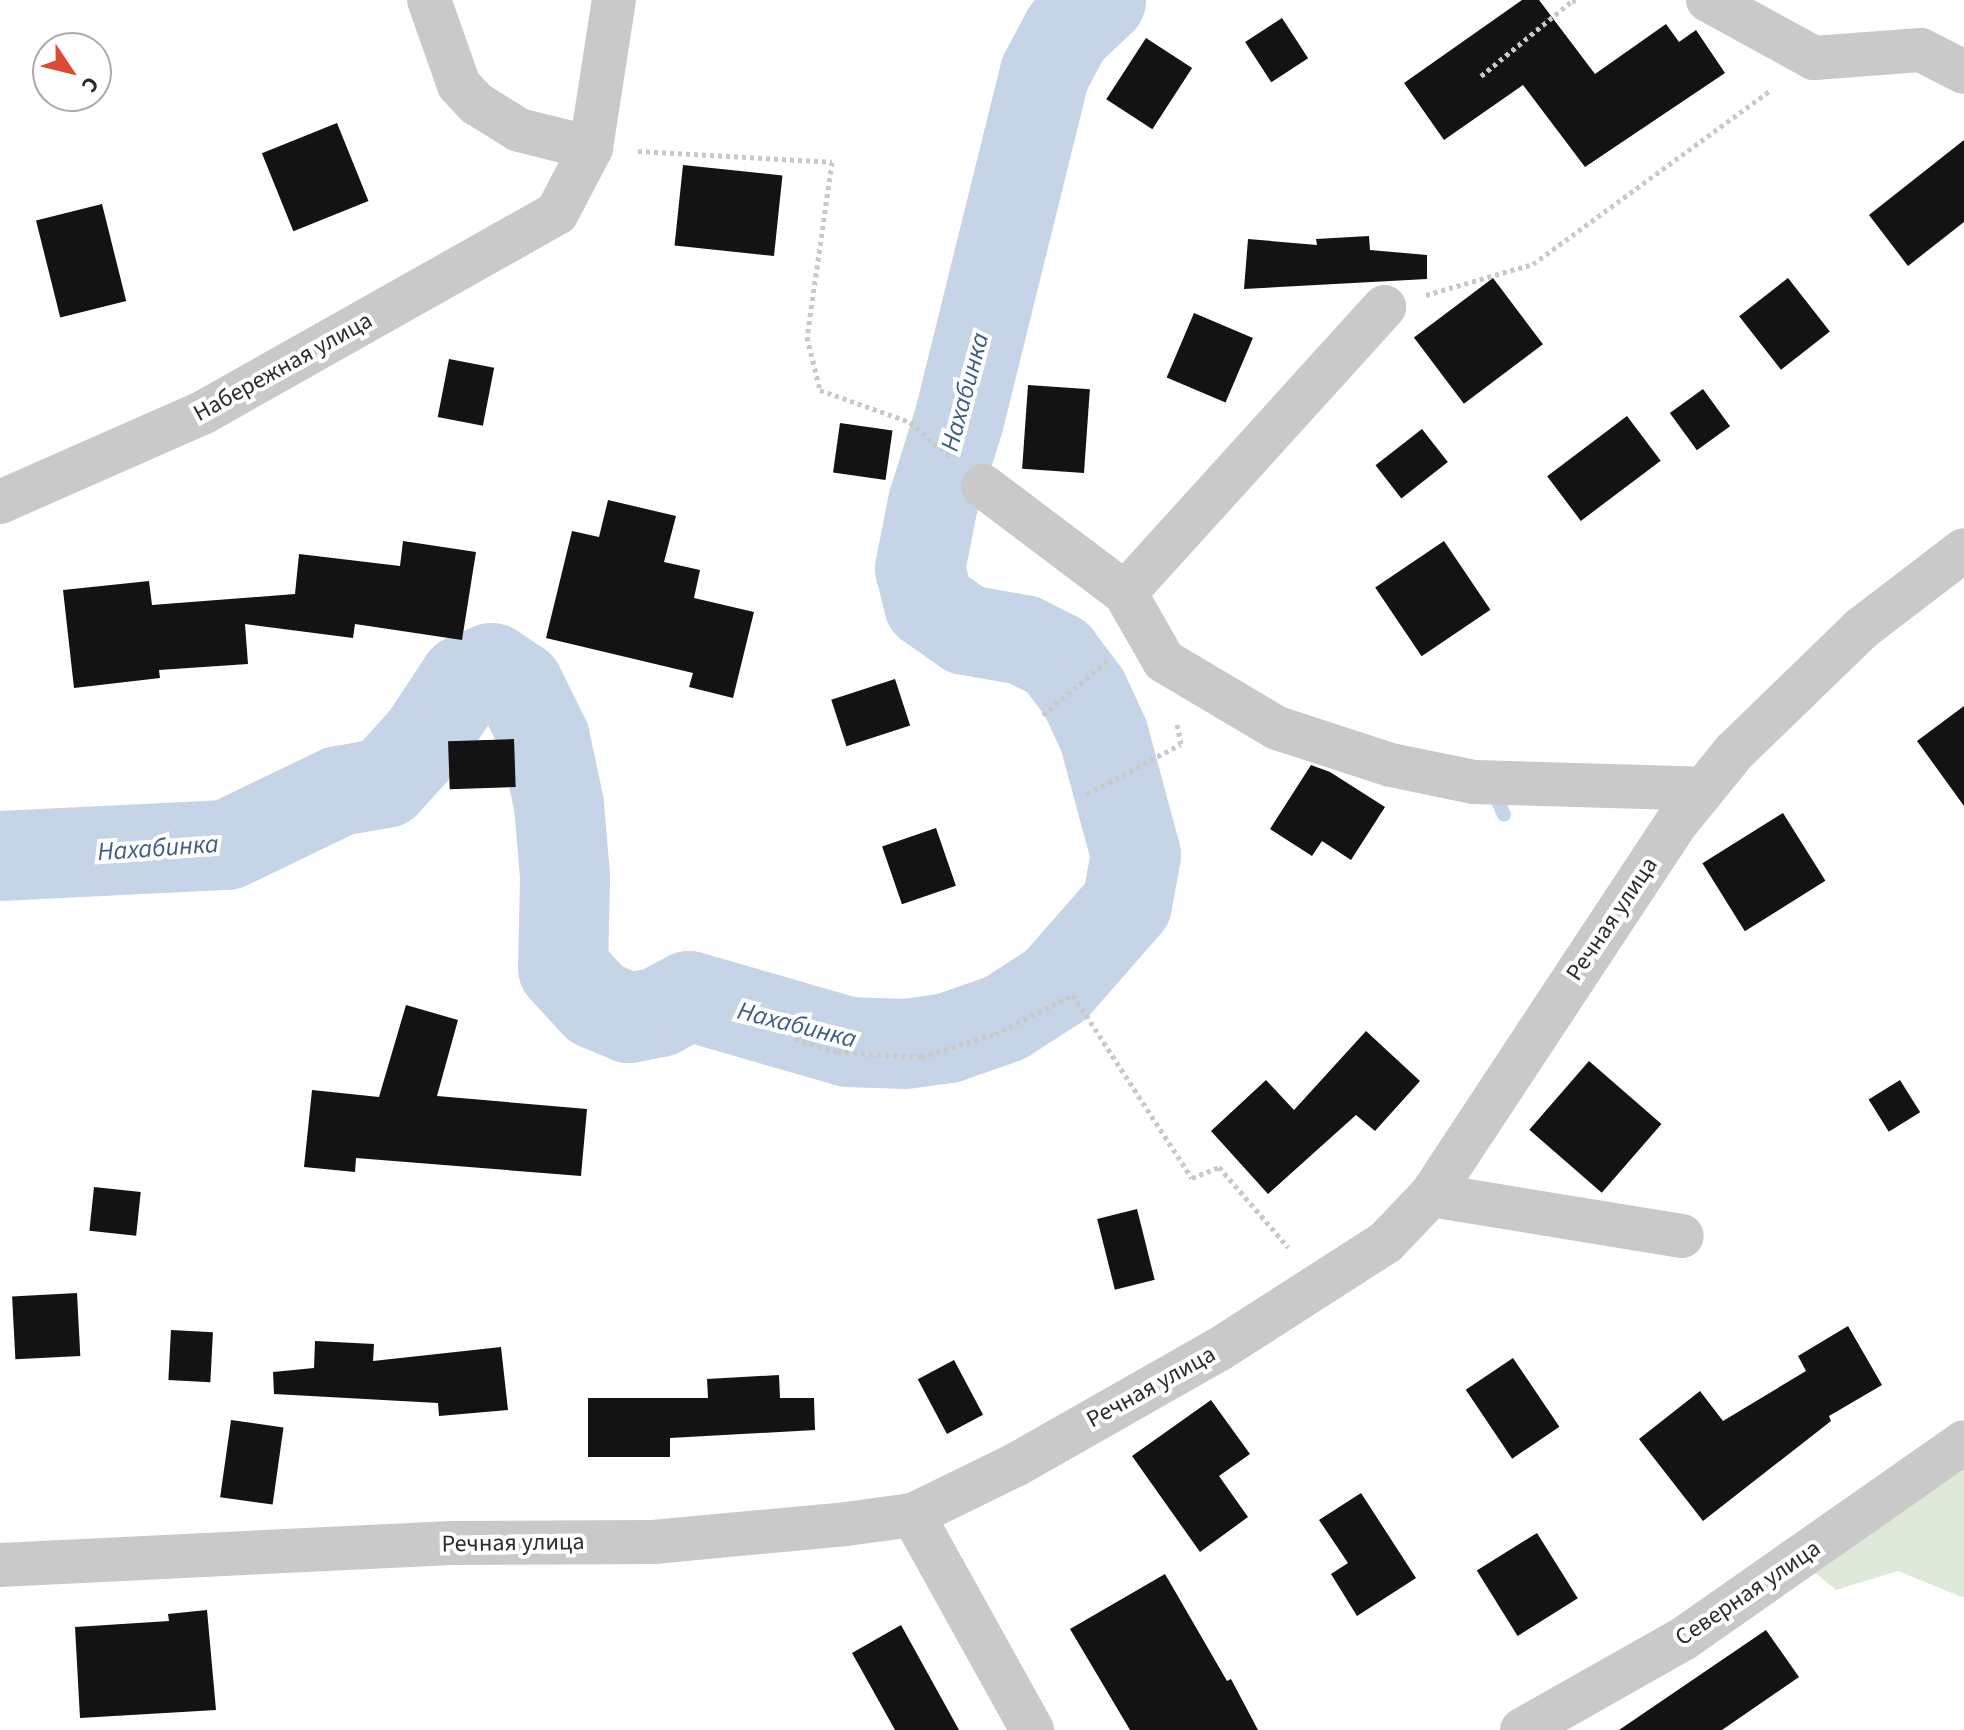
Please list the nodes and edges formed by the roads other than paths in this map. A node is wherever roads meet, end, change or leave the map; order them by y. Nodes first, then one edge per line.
1 (429, 0) edge
2 (614, 0) edge
3 (1708, 0) edge
4 (1964, 72) edge
5 (591, 148) junction
6 (1384, 307) road end
7 (969, 474) road end
8 (0, 502) edge
9 (1964, 550) edge
10 (1125, 593) junction
11 (1704, 789) junction
12 (1431, 1195) junction
13 (1682, 1236) dead end
14 (1964, 1442) edge
15 (913, 1515) junction
16 (0, 1565) edge
17 (1032, 1730) edge
18 (1522, 1730) edge

1 - 5 street
2 - 5 street
3 - 4 street
5 - 8 street, Набережная улица
6 - 10 street
7 - 10 street
9 - 11 street, Речная улица
10 - 11 street
11 - 12 street, Речная улица
12 - 13 street
12 - 15 street, Речная улица
14 - 18 street, Северная улица
15 - 16 street, Речная улица
15 - 17 street

